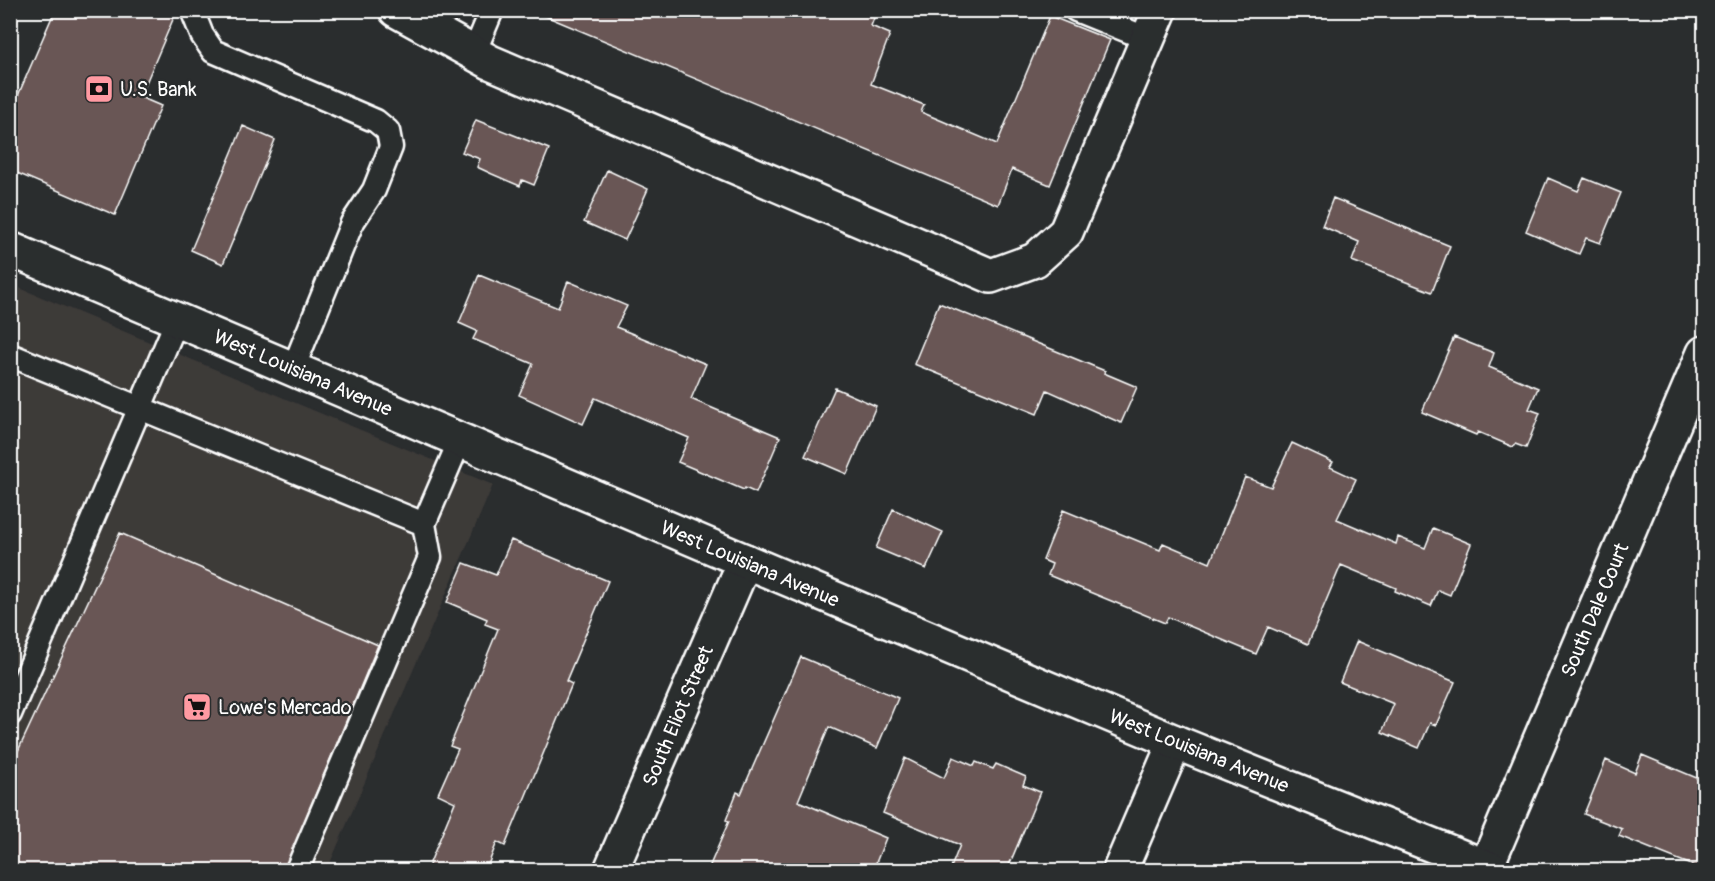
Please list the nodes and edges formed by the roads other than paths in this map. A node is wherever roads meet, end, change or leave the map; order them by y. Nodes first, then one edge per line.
1 (192, 10) edge
2 (396, 10) edge
3 (492, 10) edge
4 (1076, 10) edge
5 (1154, 25) edge
6 (474, 53) junction
7 (10, 249) edge
8 (177, 320) junction
9 (1704, 353) edge
10 (10, 355) edge
11 (293, 369) junction
12 (140, 409) junction
13 (460, 440) junction
14 (424, 524) junction
15 (745, 561) junction
16 (10, 714) edge
17 (1175, 742) junction
18 (1490, 869) edge
19 (297, 870) edge
20 (611, 870) edge
21 (1120, 870) edge

1 - 11 lane
2 - 6 street
3 - 6 lane
4 - 5 lane
5 - 6 street
7 - 8 street, West Louisiana Avenue
8 - 11 street, West Louisiana Avenue
8 - 12 lane
9 - 18 street, South Dale Court
10 - 12 lane
11 - 13 street, West Louisiana Avenue
12 - 14 lane
12 - 16 lane
13 - 14 lane
13 - 15 street, West Louisiana Avenue
14 - 19 lane
15 - 17 street, West Louisiana Avenue
15 - 20 street, South Eliot Street
17 - 18 street, West Louisiana Avenue
17 - 21 street

